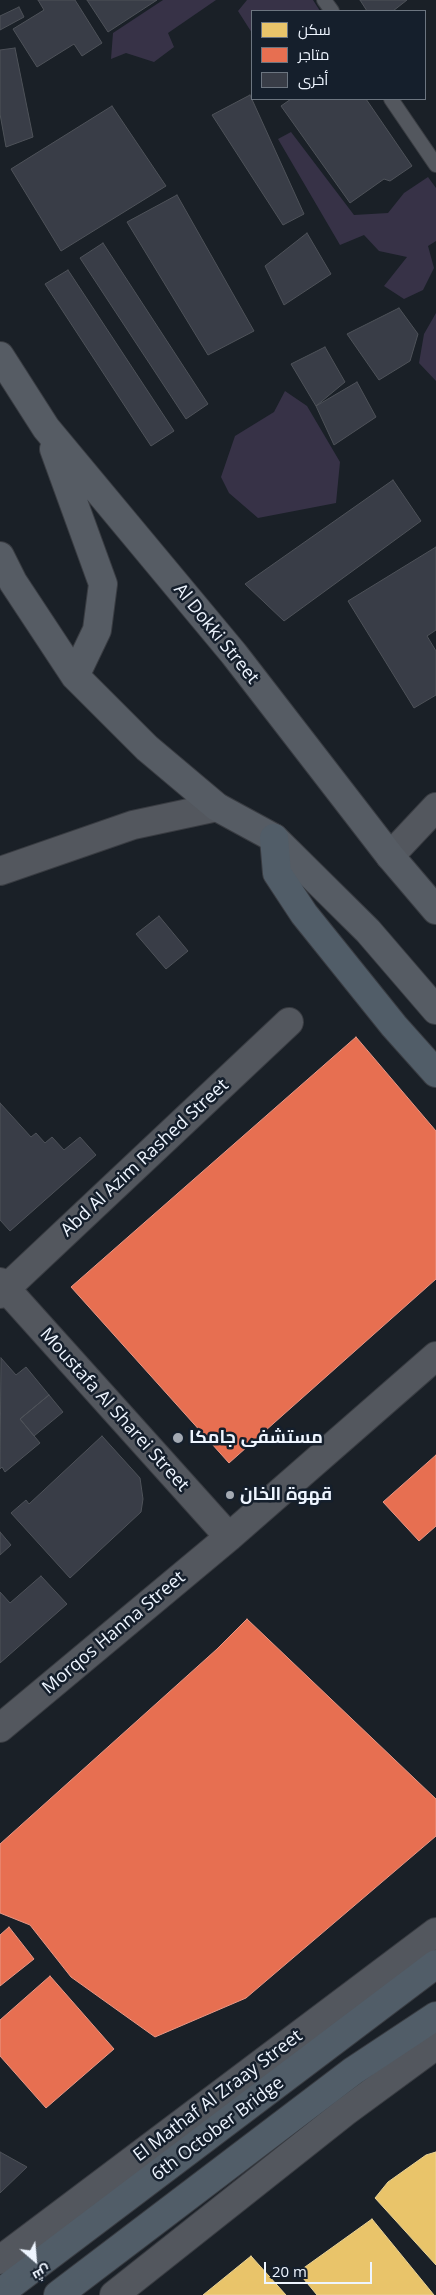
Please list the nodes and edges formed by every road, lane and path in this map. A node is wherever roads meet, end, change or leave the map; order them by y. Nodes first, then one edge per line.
1 (392, 100) edge
2 (436, 165) edge
3 (0, 356) edge
4 (46, 428) junction
5 (0, 556) edge
6 (75, 676) junction
7 (217, 807) junction
8 (436, 807) edge
9 (274, 838) junction
10 (390, 856) junction
11 (0, 871) edge
12 (436, 910) edge
13 (436, 1010) edge
14 (289, 1022) dead end
15 (436, 1073) edge
16 (2, 1288) edge
17 (436, 1356) edge
18 (228, 1537) junction
19 (0, 1728) edge
20 (436, 1932) edge
21 (436, 1964) edge
22 (436, 2016) edge
23 (436, 2045) edge
24 (0, 2260) edge
25 (0, 2293) edge
26 (58, 2295) edge
27 (114, 2295) edge

1 - 2 lane
3 - 4 main road, Al Dokki Street
4 - 6 main road
4 - 10 main road, Al Dokki Street
5 - 6 main road
6 - 7 main road
7 - 9 main road
7 - 11 street
8 - 10 street
9 - 13 main road
9 - 15 highway
10 - 12 main road, Al Dokki Street
14 - 16 street, Abd Al Azim Rashed Street
16 - 18 street, Moustafa Al Sharei Street
17 - 18 street, Morqos Hanna Street
18 - 19 street, Morqos Hanna Street
20 - 24 street, El Mathaf Al Zraay Street
21 - 25 highway, 6th October Bridge
22 - 26 highway, 6th October Bridge
23 - 27 street

